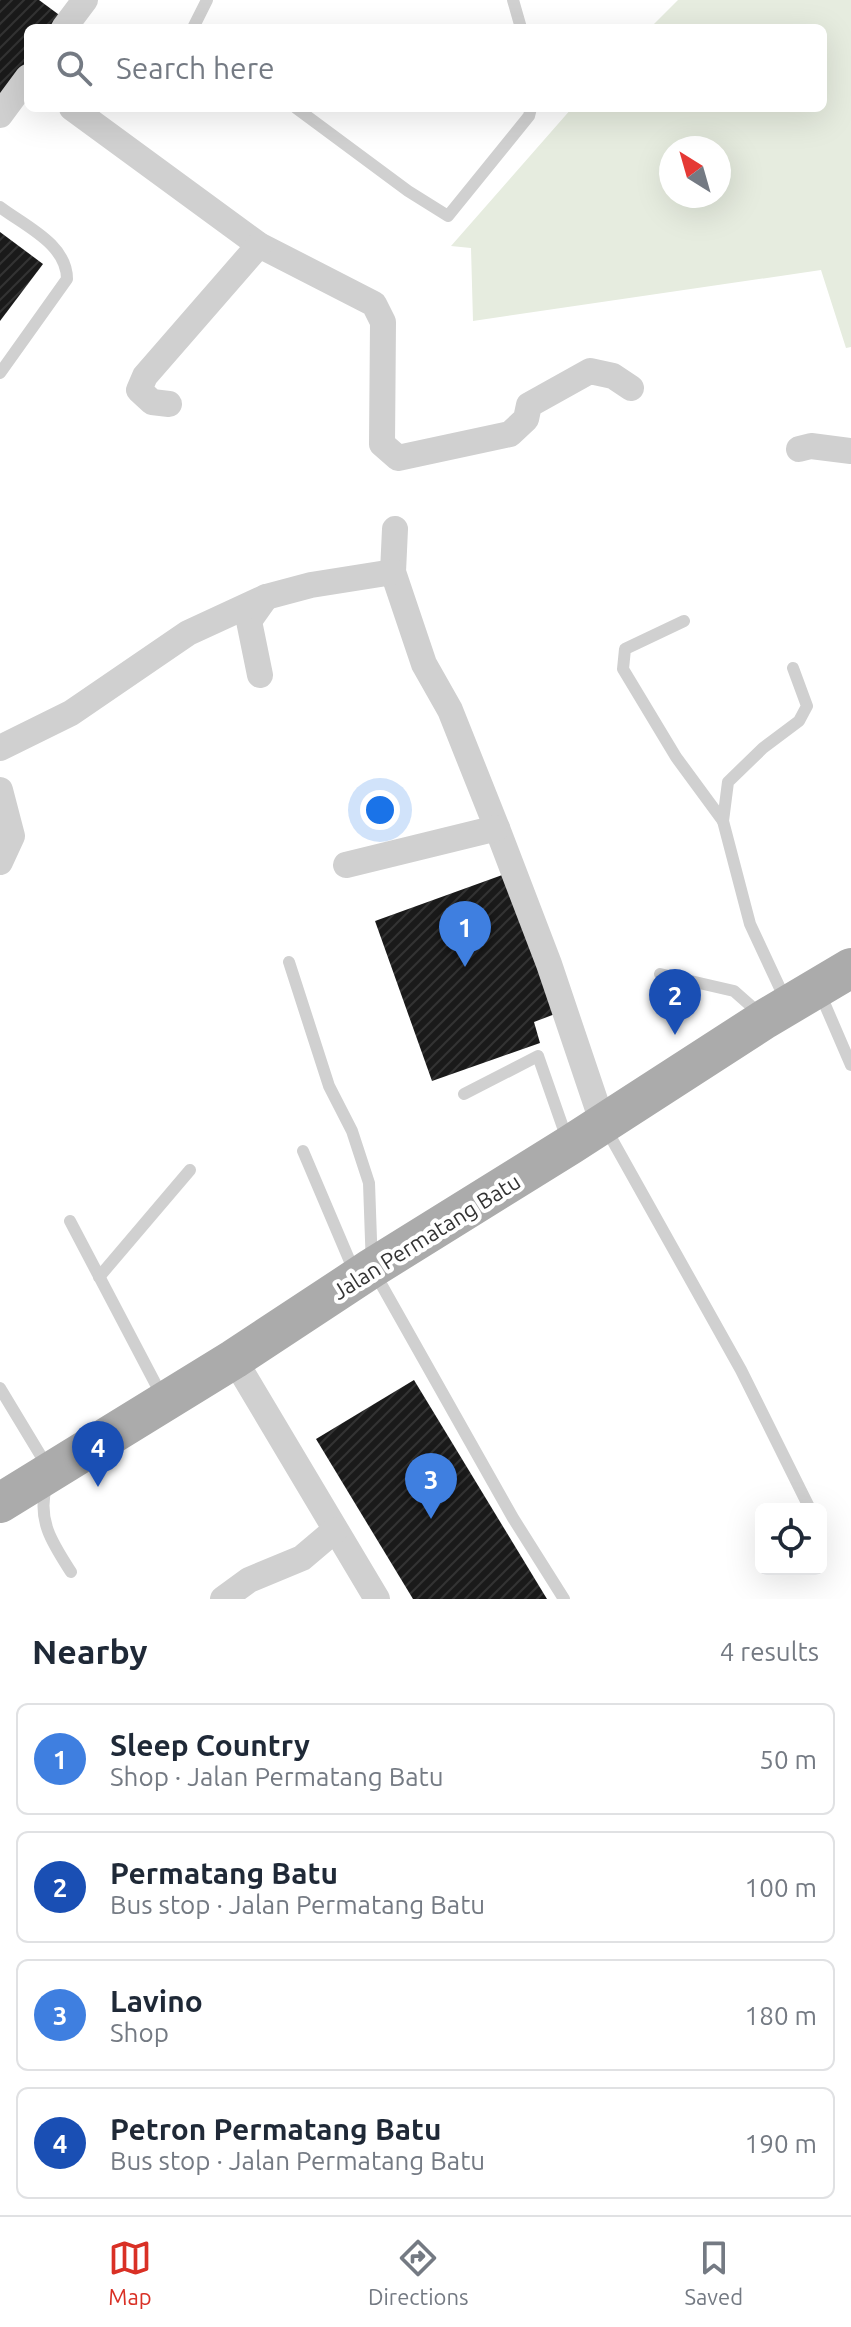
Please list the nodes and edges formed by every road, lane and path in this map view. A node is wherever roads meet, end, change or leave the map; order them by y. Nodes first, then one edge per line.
1 (207, 0) edge
2 (513, 0) edge
3 (195, 24) edge
4 (520, 24) edge
5 (24, 82) edge
6 (77, 112) edge
7 (301, 112) edge
8 (530, 112) edge
9 (0, 115) edge
10 (0, 207) edge
11 (259, 245) junction
12 (0, 373) edge
13 (631, 388) dead end
14 (169, 404) dead end
15 (799, 449) dead end
16 (851, 451) edge
17 (395, 529) dead end
18 (393, 572) junction
19 (266, 597) junction
20 (684, 621) dead end
21 (793, 668) dead end
22 (260, 675) dead end
23 (0, 748) edge
24 (0, 790) edge
25 (723, 821) junction
26 (497, 828) junction
27 (0, 862) edge
28 (346, 865) dead end
29 (289, 962) dead end
30 (851, 968) edge
31 (660, 974) dead end
32 (790, 1004) junction
33 (851, 1065) edge
34 (464, 1094) dead end
35 (603, 1124) junction
36 (570, 1145) junction
37 (303, 1151) dead end
38 (190, 1170) dead end
39 (70, 1221) dead end
40 (365, 1273) junction
41 (99, 1277) junction
42 (234, 1359) junction
43 (1, 1393) edge
44 (165, 1400) junction
45 (51, 1471) junction
46 (0, 1503) edge
47 (807, 1503) edge
48 (335, 1530) junction
49 (71, 1572) dead end
50 (223, 1599) edge
51 (377, 1599) edge
52 (564, 1599) edge

1 - 3 lane
2 - 4 lane
5 - 9 street
6 - 11 street
7 - 8 lane
10 - 12 lane
11 - 13 street
11 - 14 street
15 - 16 street
17 - 18 street
18 - 19 street
18 - 26 street
19 - 22 street
19 - 23 street
20 - 25 lane
21 - 25 lane
24 - 27 street
25 - 32 lane
26 - 28 street
26 - 35 street
29 - 40 lane
30 - 32 main road, Jalan Permatang Batu
31 - 32 lane
32 - 33 lane
32 - 35 main road, Jalan Permatang Batu
34 - 36 lane
35 - 36 main road, Jalan Permatang Batu
35 - 47 lane
36 - 40 main road, Jalan Permatang Batu
37 - 40 lane
38 - 41 lane
39 - 41 lane
40 - 42 main road, Jalan Permatang Batu
40 - 52 lane
41 - 44 lane
42 - 44 main road, Jalan Permatang Batu
42 - 48 street
43 - 45 lane
44 - 45 main road, Jalan Permatang Batu
45 - 46 main road, Jalan Permatang Batu
45 - 49 lane
48 - 50 street
48 - 51 street

